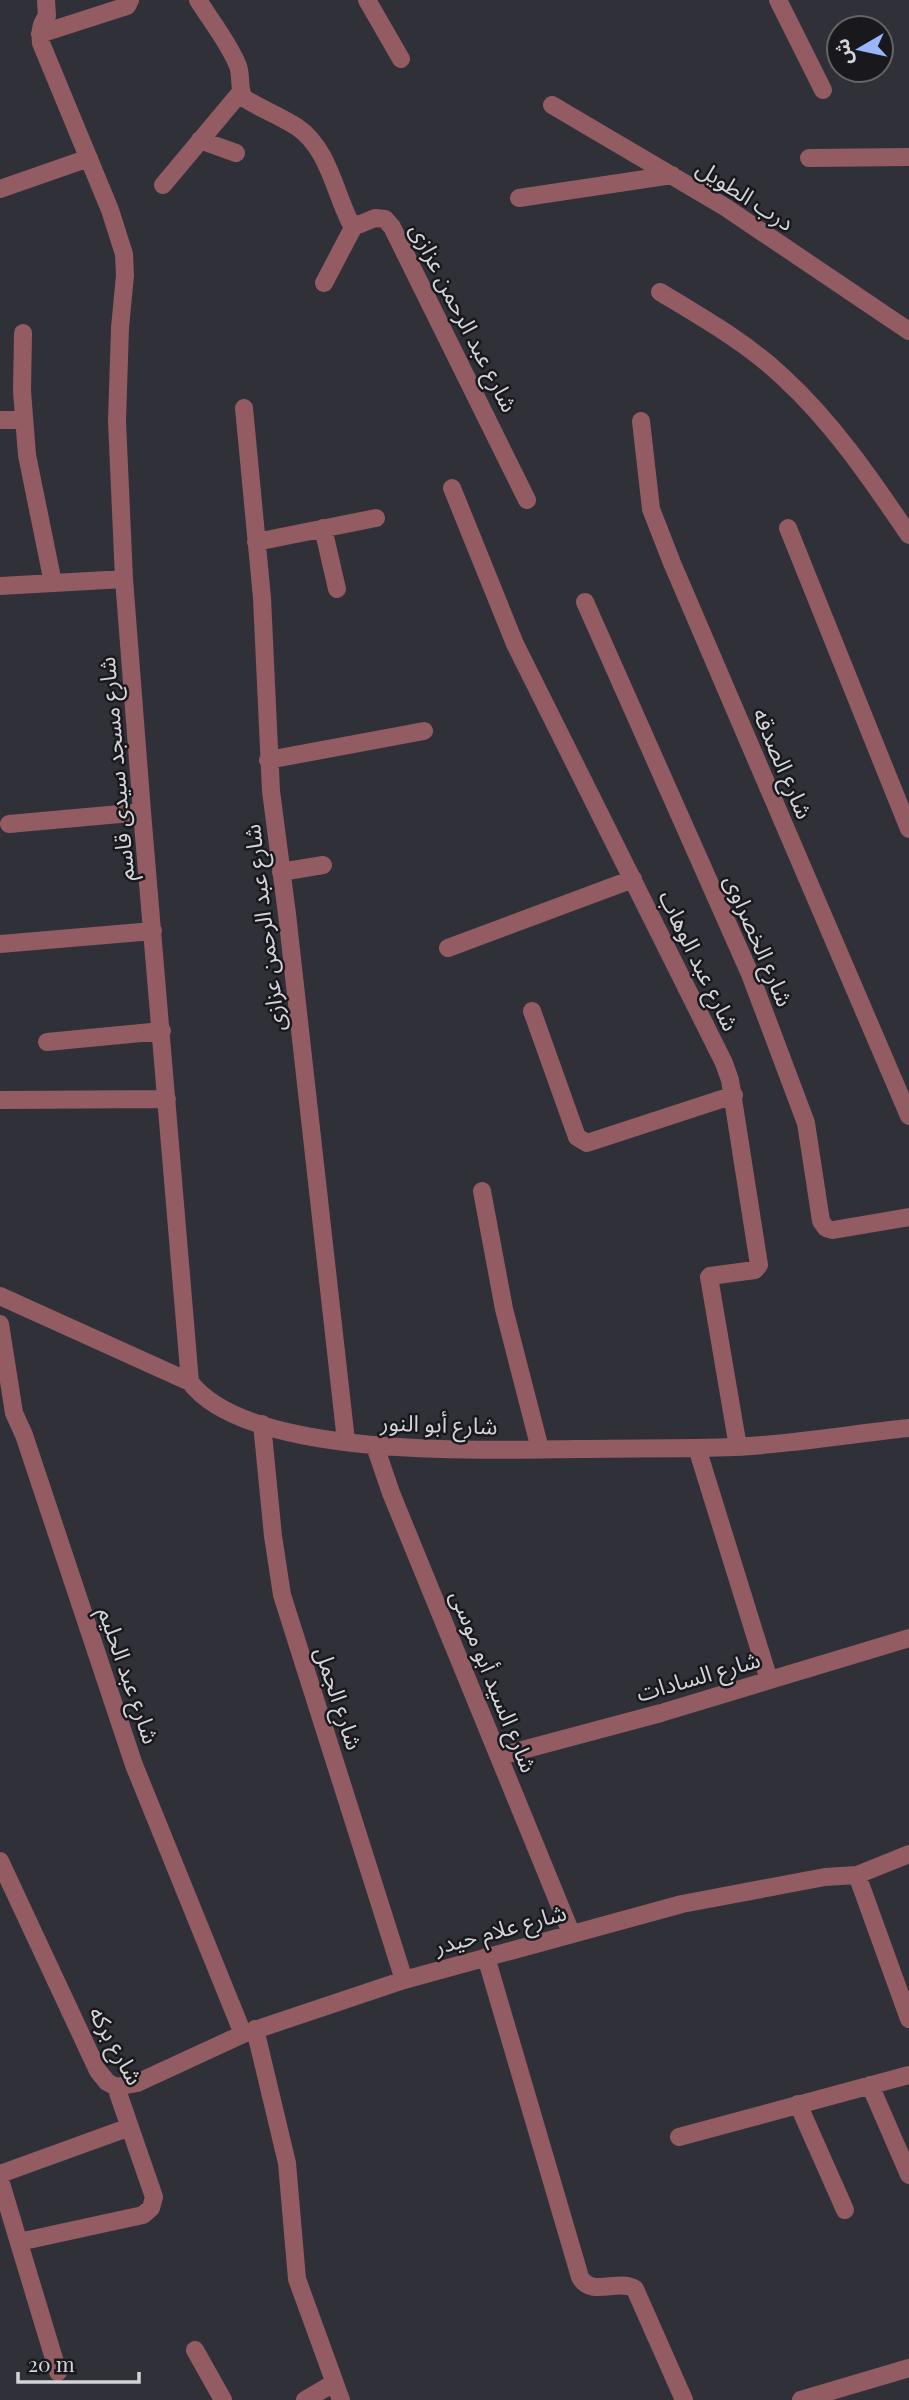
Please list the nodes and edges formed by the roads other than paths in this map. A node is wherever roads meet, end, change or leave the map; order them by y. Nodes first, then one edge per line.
1 (46, 0) edge
2 (130, 0) edge
3 (198, 0) edge
4 (367, 0) edge
5 (778, 0) edge
6 (40, 34) junction
7 (401, 58) dead end
8 (823, 90) dead end
9 (240, 93) junction
10 (552, 105) dead end
11 (201, 140) junction
12 (236, 153) dead end
13 (909, 157) edge
14 (89, 158) junction
15 (809, 158) dead end
16 (672, 175) junction
17 (163, 185) dead end
18 (0, 190) edge
19 (519, 198) dead end
20 (355, 224) junction
21 (324, 283) dead end
22 (660, 292) dead end
23 (909, 331) edge
24 (23, 333) dead end
25 (244, 408) dead end
26 (0, 420) edge
27 (24, 420) junction
28 (641, 421) dead end
29 (452, 488) dead end
30 (527, 499) dead end
31 (376, 517) dead end
32 (323, 528) junction
33 (788, 528) dead end
34 (909, 536) edge
35 (256, 542) junction
36 (124, 579) junction
37 (53, 583) junction
38 (0, 586) edge
39 (337, 589) dead end
40 (585, 603) dead end
41 (424, 731) dead end
42 (268, 760) junction
43 (142, 812) junction
44 (9, 824) dead end
45 (909, 829) edge
46 (323, 865) dead end
47 (281, 873) junction
48 (633, 879) junction
49 (153, 931) junction
50 (0, 944) edge
51 (448, 948) dead end
52 (532, 1011) dead end
53 (162, 1031) junction
54 (47, 1042) dead end
55 (734, 1095) junction
56 (167, 1098) junction
57 (0, 1100) edge
58 (909, 1116) edge
59 (482, 1191) dead end
60 (909, 1217) edge
61 (0, 1296) edge
62 (0, 1324) edge
63 (190, 1382) junction
64 (261, 1424) junction
65 (909, 1428) edge
66 (346, 1441) junction
67 (375, 1446) junction
68 (737, 1447) junction
69 (697, 1448) junction
70 (540, 1449) junction
71 (909, 1638) edge
72 (769, 1680) junction
73 (500, 1756) junction
74 (909, 1854) edge
75 (0, 1861) edge
76 (857, 1875) junction
77 (571, 1933) junction
78 (486, 1957) junction
79 (404, 1980) junction
80 (909, 2019) edge
81 (249, 2031) junction
82 (909, 2075) edge
83 (870, 2085) junction
84 (116, 2087) junction
85 (798, 2104) junction
86 (130, 2127) junction
87 (680, 2137) dead end
88 (909, 2175) edge
89 (0, 2177) edge
90 (845, 2210) dead end
91 (19, 2242) junction
92 (195, 2350) dead end
93 (909, 2368) edge
94 (58, 2372) dead end
95 (337, 2392) edge
96 (223, 2400) edge
97 (305, 2400) edge
98 (684, 2400) edge
99 (801, 2400) edge

1 - 6 street
2 - 6 street
3 - 9 street
4 - 7 street
5 - 8 street
6 - 14 street, شارع مسجد سيدى قاسم
9 - 11 street
9 - 20 street
10 - 16 street, درب الطويل
11 - 12 street
11 - 17 street
13 - 15 street
14 - 18 street
14 - 36 street, شارع مسجد سيدى قاسم
16 - 19 street
16 - 23 street, درب الطويل
20 - 21 street
20 - 30 street, شارع عبد الرحمن عزازى
22 - 34 street
24 - 27 street
25 - 35 street, شارع عبد الرحمن عزازى
26 - 27 street
27 - 37 street
28 - 58 street, شارع الصدقه
29 - 48 street, شارع عبد الوهاب
31 - 32 street
32 - 35 street
32 - 39 street
33 - 45 street
35 - 42 street, شارع عبد الرحمن عزازى
36 - 37 street
36 - 43 street, شارع مسجد سيدى قاسم
37 - 38 street
40 - 60 street, شارع الخصراوى
41 - 42 street
42 - 47 street, شارع عبد الرحمن عزازى
43 - 44 street
43 - 49 street, شارع مسجد سيدى قاسم
46 - 47 street
47 - 66 street, شارع عبد الرحمن عزازى
48 - 51 street
48 - 55 street, شارع عبد الوهاب
49 - 50 street
49 - 53 street, شارع مسجد سيدى قاسم
52 - 55 street
53 - 54 street
53 - 56 street, شارع مسجد سيدى قاسم
55 - 68 street, شارع عبد الوهاب
56 - 57 street
56 - 63 street, شارع مسجد سيدى قاسم
59 - 70 street
61 - 63 street, شارع أبو النور
62 - 81 street, شارع عبد الحليم
63 - 64 street, شارع أبو النور
64 - 66 street, شارع أبو النور
64 - 79 street, شارع الجمل
65 - 68 street, شارع أبو النور
66 - 67 street, شارع أبو النور
67 - 70 street, شارع أبو النور
67 - 73 street, شارع السيد أبو موسى
68 - 69 street, شارع أبو النور
69 - 70 street, شارع أبو النور
69 - 72 street
71 - 72 street, شارع السادات
72 - 73 street, شارع السادات
73 - 77 street, شارع السيد أبو موسى
74 - 76 street, شارع علام حيدر
75 - 84 street, شارع بركه
76 - 77 street, شارع علام حيدر
76 - 80 street
77 - 78 street, شارع علام حيدر
78 - 79 street, شارع علام حيدر
78 - 98 street
79 - 81 street, شارع علام حيدر
81 - 84 street, شارع علام حيدر
81 - 95 street, شارع عبد الحليم
82 - 83 street
83 - 85 street
83 - 88 street
84 - 86 street, شارع بركه
85 - 87 street
85 - 90 street
86 - 89 street
86 - 91 street, شارع بركه
89 - 91 street
91 - 94 street
92 - 96 street
93 - 99 street
95 - 97 street

